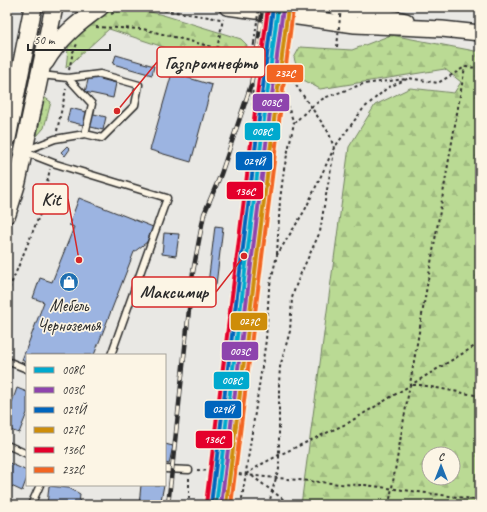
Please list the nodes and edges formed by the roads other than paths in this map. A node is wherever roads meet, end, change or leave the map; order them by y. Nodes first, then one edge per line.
1 (33, 7) edge
2 (54, 7) edge
3 (100, 7) edge
4 (336, 7) edge
5 (225, 13) edge
6 (442, 29) junction
7 (480, 34) edge
8 (13, 74) edge
9 (40, 75) junction
10 (68, 78) junction
11 (85, 134) junction
12 (7, 138) edge
13 (24, 151) junction
14 (7, 214) edge
15 (111, 354) edge
16 (7, 361) edge
17 (26, 369) edge
18 (7, 446) edge
19 (26, 454) edge
20 (166, 469) edge
21 (189, 470) road end
22 (40, 486) edge
23 (32, 505) edge

1 - 8 main road
2 - 9 main road
3 - 9 main road
4 - 6 street
5 - 6 street
6 - 7 street
8 - 12 main road
9 - 10 lane
9 - 13 main road
10 - 11 lane
10 - 11 lane
11 - 13 lane
13 - 14 main road
13 - 15 lane
16 - 17 lane
18 - 19 lane
20 - 21 lane
22 - 23 lane

